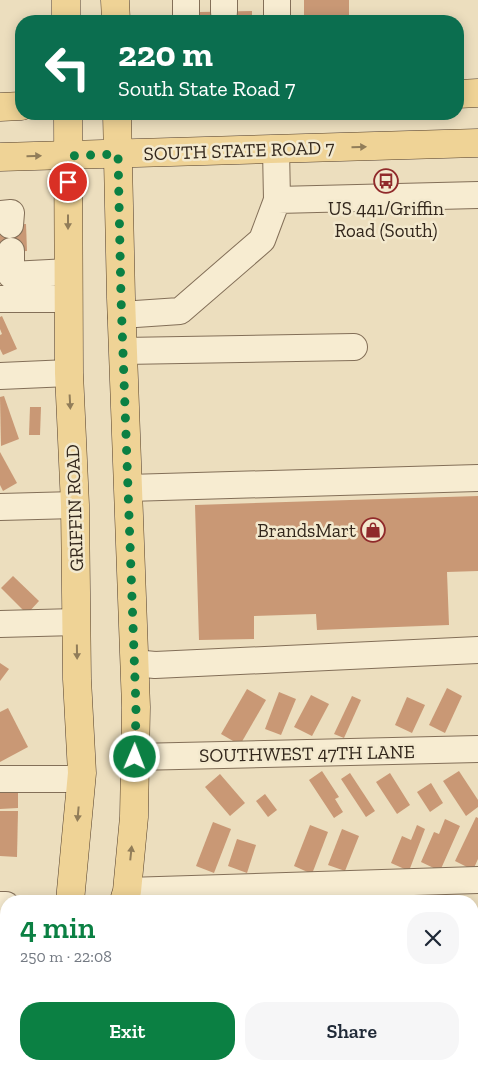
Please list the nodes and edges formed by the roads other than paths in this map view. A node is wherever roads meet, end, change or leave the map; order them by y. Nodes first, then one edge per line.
1 (66, 0) edge
2 (116, 0) edge
3 (186, 0) edge
4 (277, 0) edge
5 (66, 15) edge
6 (116, 15) edge
7 (186, 15) edge
8 (277, 15) edge
9 (478, 93) edge
10 (464, 94) edge
11 (15, 106) edge
12 (0, 107) edge
13 (68, 120) edge
14 (117, 120) edge
15 (478, 143) edge
16 (276, 149) junction
17 (118, 154) junction
18 (68, 156) junction
19 (0, 157) edge
20 (478, 195) edge
21 (277, 200) junction
22 (11, 251) dead end
23 (68, 272) junction
24 (0, 299) edge
25 (69, 299) junction
26 (121, 314) junction
27 (354, 346) dead end
28 (123, 351) junction
29 (69, 373) junction
30 (0, 376) edge
31 (478, 478) edge
32 (128, 488) junction
33 (75, 505) junction
34 (0, 507) edge
35 (76, 622) junction
36 (0, 624) edge
37 (478, 650) edge
38 (134, 664) junction
39 (478, 749) edge
40 (135, 757) junction
41 (0, 779) edge
42 (81, 779) junction
43 (478, 880) edge
44 (71, 895) edge
45 (126, 895) edge
46 (148, 895) edge

1 - 5 main road
2 - 6 main road
3 - 7 street
4 - 8 street
9 - 10 main road
11 - 12 main road
13 - 18 main road, GRIFFIN ROAD
14 - 17 main road
16 -> 15 main road, SOUTH STATE ROAD 7
16 - 17 main road, SOUTH STATE ROAD 7
16 - 21 street
17 - 18 main road, SOUTH STATE ROAD 7
17 - 26 main road
19 -> 18 main road, SOUTH STATE ROAD 7
18 -> 23 main road, GRIFFIN ROAD
20 - 21 street
21 - 26 street
22 - 23 street
23 - 25 main road, GRIFFIN ROAD
24 - 25 street
25 - 29 main road, GRIFFIN ROAD
26 - 28 main road
27 - 28 street
28 - 32 main road
29 - 30 street
29 -> 33 main road, GRIFFIN ROAD
31 - 32 street
32 - 38 main road
33 - 34 street
33 - 35 main road, GRIFFIN ROAD
35 - 36 street
35 -> 42 main road, GRIFFIN ROAD
37 - 38 street
38 - 40 main road
39 - 40 street, SOUTHWEST 47TH LANE
45 -> 40 main road
41 - 42 street
42 -> 44 main road, GRIFFIN ROAD
43 - 46 street

